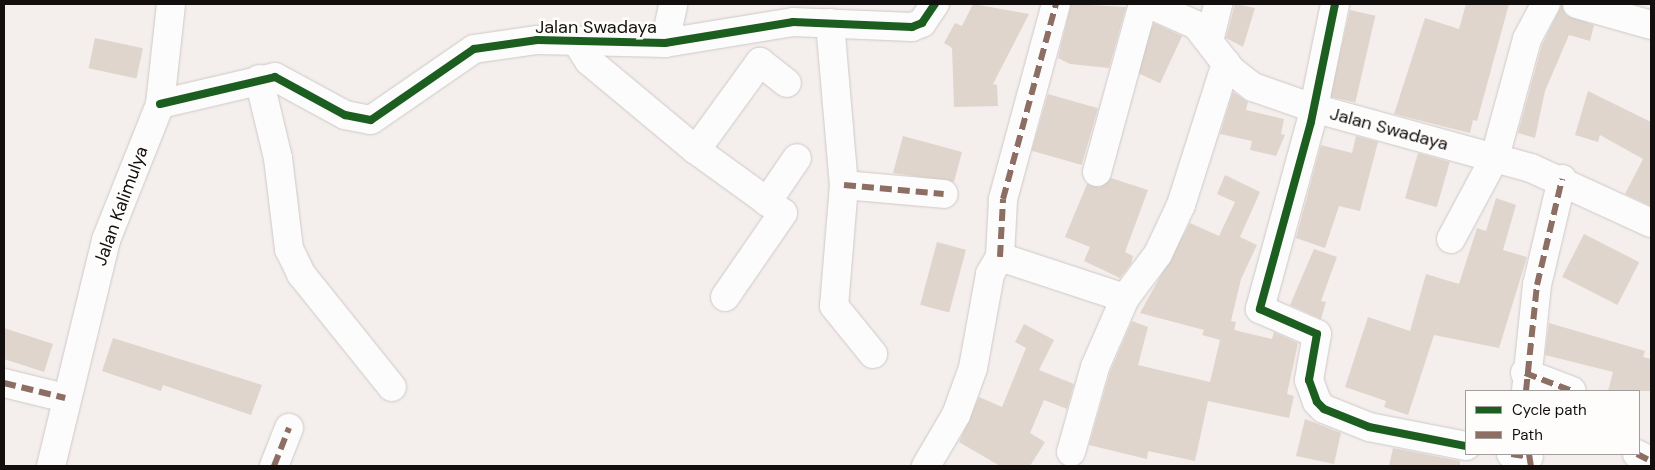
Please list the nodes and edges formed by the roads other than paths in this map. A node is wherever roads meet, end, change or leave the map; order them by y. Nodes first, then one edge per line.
1 (170, 4) edge
2 (673, 4) edge
3 (935, 4) edge
4 (1056, 4) edge
5 (1143, 4) edge
6 (1149, 4) edge
7 (1218, 4) edge
8 (1335, 4) edge
9 (1546, 4) edge
10 (1577, 4) edge
11 (830, 23) junction
12 (1651, 25) edge
13 (1209, 41) junction
14 (665, 43) junction
15 (578, 44) junction
16 (1226, 63) junction
17 (259, 79) junction
18 (787, 83) dead end
19 (160, 104) junction
20 (1313, 108) junction
21 (696, 150) junction
22 (1495, 157) junction
23 (797, 158) dead end
24 (1097, 172) dead end
25 (1562, 179) junction
26 (844, 185) junction
27 (944, 194) dead end
28 (767, 202) junction
29 (1651, 223) edge
30 (1451, 240) dead end
31 (1000, 257) junction
32 (725, 298) dead end
33 (1126, 298) junction
34 (874, 354) dead end
35 (1526, 382) edge
36 (4, 383) edge
37 (392, 386) dead end
38 (1567, 390) edge
39 (65, 398) junction
40 (289, 428) dead end
41 (1465, 446) edge
42 (1071, 452) dead end
43 (1639, 455) edge
44 (1651, 461) edge
45 (51, 466) edge
46 (274, 466) edge
47 (926, 466) edge

1 - 19 street, Jalan Kalimulya
2 - 14 street
3 - 11 street, Jalan Swadaya
4 - 31 street
5 - 24 street
6 - 13 street, Jalan Swadaya
7 - 13 street
8 - 20 street
9 - 22 street
10 - 12 street
11 - 14 street, Jalan Swadaya
11 - 26 street
13 - 16 street, Jalan Swadaya
14 - 15 street, Jalan Swadaya
15 - 17 street, Jalan Swadaya
15 - 21 street
16 - 20 street, Jalan Swadaya
16 - 33 street
17 - 19 street, Jalan Swadaya
17 - 37 street
18 - 21 street
19 - 39 street, Jalan Kalimulya
20 - 22 street, Jalan Swadaya
20 - 41 street
21 - 28 street
22 - 25 street, Jalan Swadaya
22 - 30 street
23 - 28 street
25 - 29 street, Jalan Swadaya
25 - 35 street
26 - 27 street
26 - 34 street
28 - 32 street
31 - 33 street
31 - 47 street
33 - 42 street
35 - 38 street
36 - 39 street
39 - 45 street, Jalan Kalimulya
40 - 46 street
43 - 44 street

